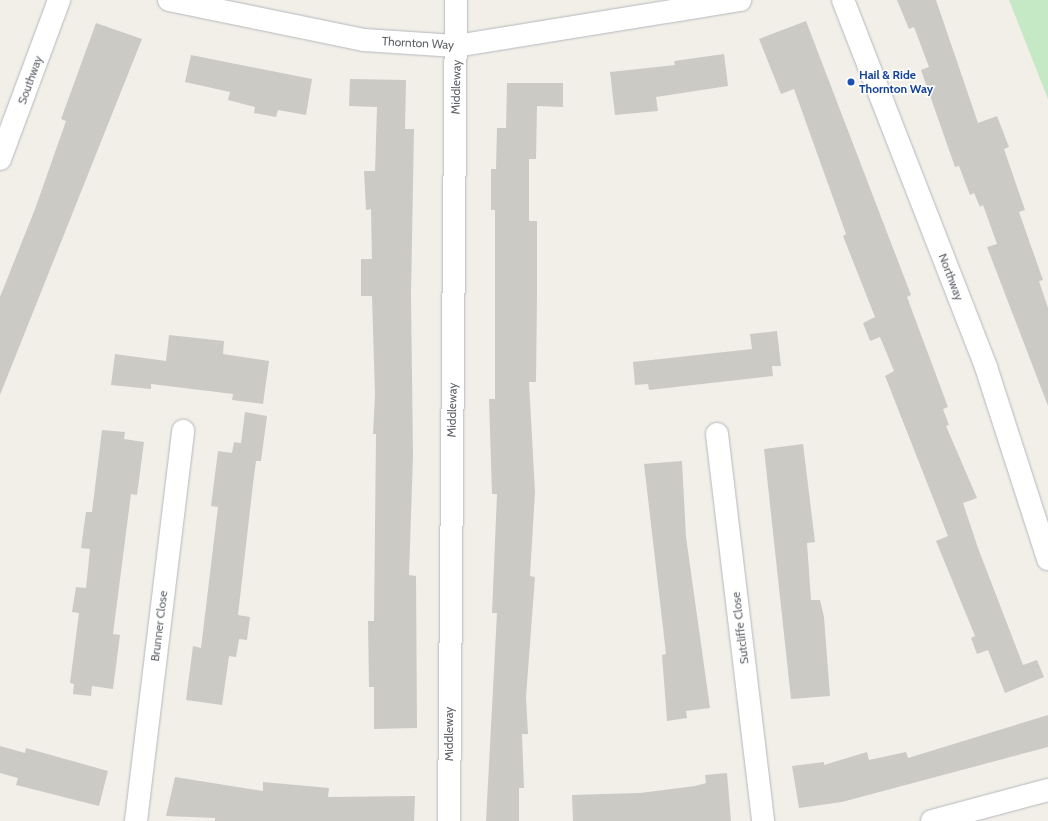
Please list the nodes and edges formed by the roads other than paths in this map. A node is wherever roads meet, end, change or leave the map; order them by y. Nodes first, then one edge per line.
1 (59, 0) edge
2 (169, 0) edge
3 (456, 0) edge
4 (740, 0) edge
5 (843, 0) edge
6 (456, 46) junction
7 (0, 159) edge
8 (183, 431) dead end
9 (717, 434) dead end
10 (1048, 559) edge
11 (1048, 790) edge
12 (136, 821) edge
13 (448, 821) edge
14 (763, 821) edge
15 (932, 821) edge

1 - 7 street, Southway
2 - 6 street, Thornton Way
3 - 6 street, Middleway
4 - 6 street, Thornton Way
5 - 10 street, Northway
6 - 13 street, Middleway
8 - 12 street, Brunner Close
9 - 14 street, Sutcliffe Close
11 - 15 street

